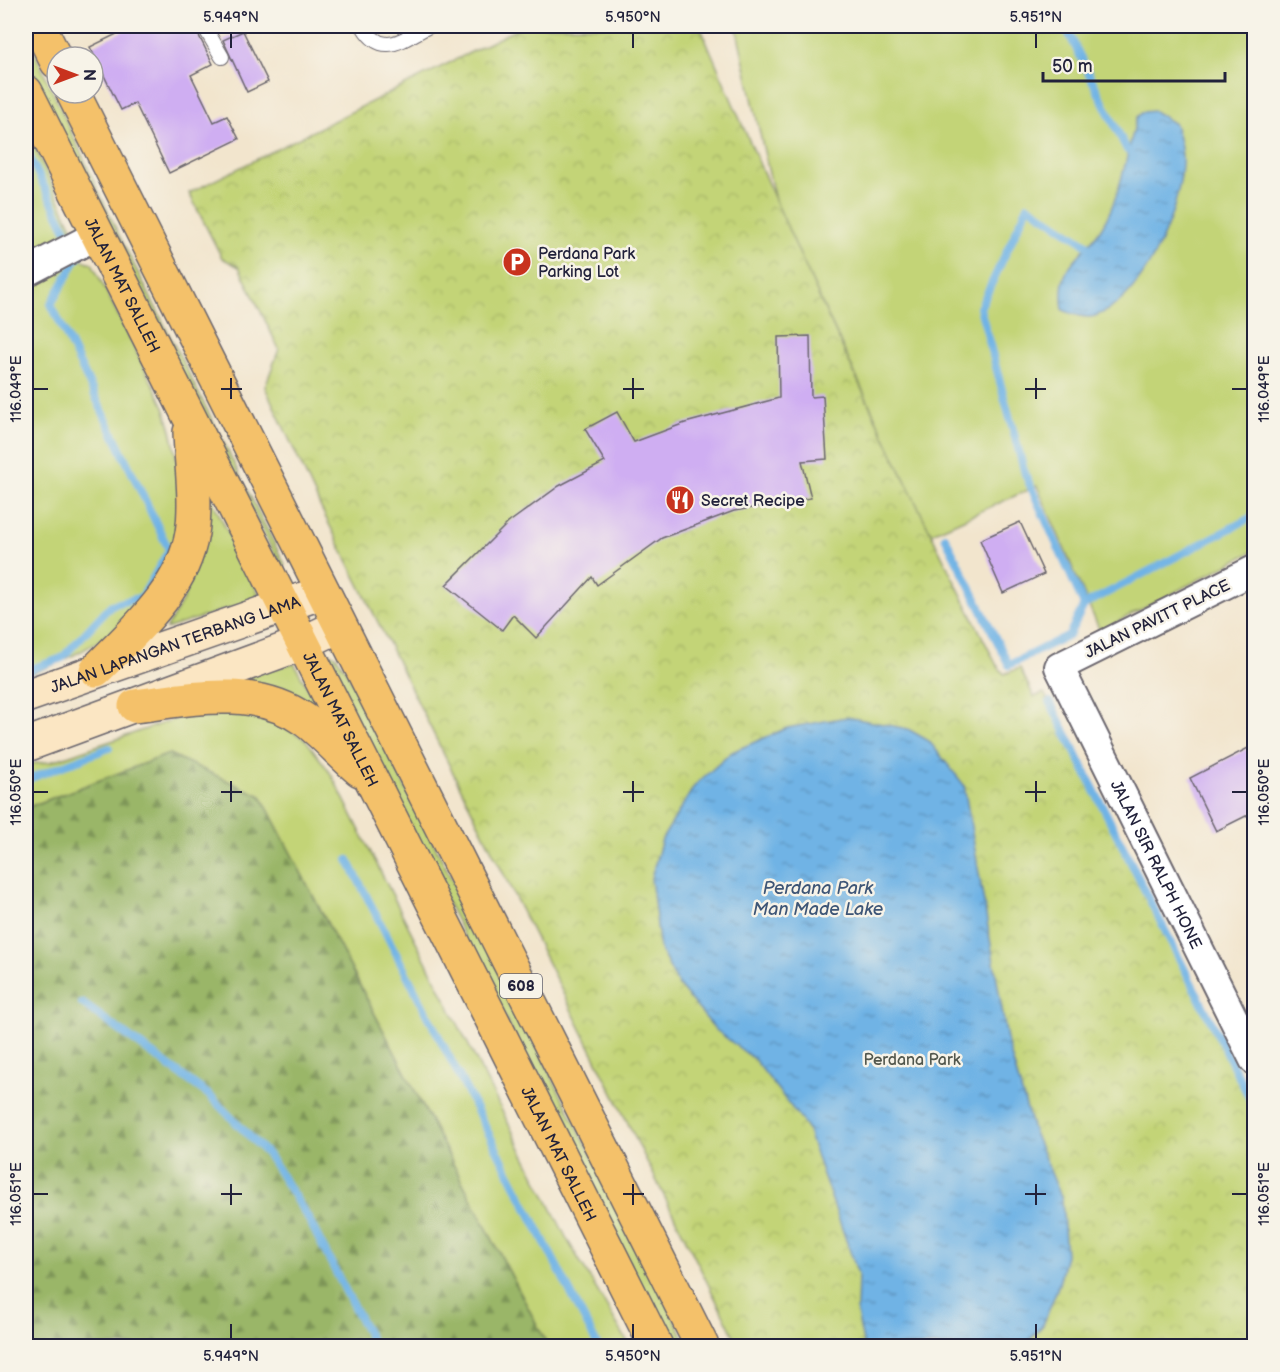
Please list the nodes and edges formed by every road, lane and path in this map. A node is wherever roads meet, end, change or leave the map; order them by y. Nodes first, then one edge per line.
1 (39, 26) edge
2 (204, 26) edge
3 (363, 26) edge
4 (429, 26) edge
5 (48, 45) edge
6 (222, 57) dead end
7 (26, 92) edge
8 (79, 105) edge
9 (97, 235) junction
10 (26, 272) edge
11 (189, 421) junction
12 (1254, 570) edge
13 (322, 592) junction
14 (286, 607) junction
15 (339, 626) junction
16 (303, 643) junction
17 (1059, 667) joint
18 (96, 670) junction
19 (26, 696) edge
20 (135, 706) junction
21 (26, 745) edge
22 (370, 778) junction
23 (1254, 1060) edge
24 (656, 1347) edge
25 (702, 1347) edge

1 - 5 main road
2 - 6 lane
3 - 4 lane
7 - 9 main road, JALAN MAT SALLEH
8 - 13 main road
9 - 10 street
9 - 11 main road, JALAN MAT SALLEH
11 - 14 main road, JALAN MAT SALLEH
11 - 18 main road
12 - 17 street, JALAN PAVITT PLACE
13 - 14 main road, JALAN LAPANGAN TERBANG LAMA
13 - 15 main road, 608
14 - 16 main road, JALAN MAT SALLEH / 608
14 - 18 main road, JALAN LAPANGAN TERBANG LAMA
15 - 16 main road
15 - 25 main road, 608
16 - 20 main road
16 - 22 main road, JALAN MAT SALLEH / 608
17 - 23 street, JALAN SIR RALPH HONE
18 - 19 main road, JALAN LAPANGAN TERBANG LAMA
20 - 21 main road
20 - 22 main road
22 - 24 main road, JALAN MAT SALLEH / 608

